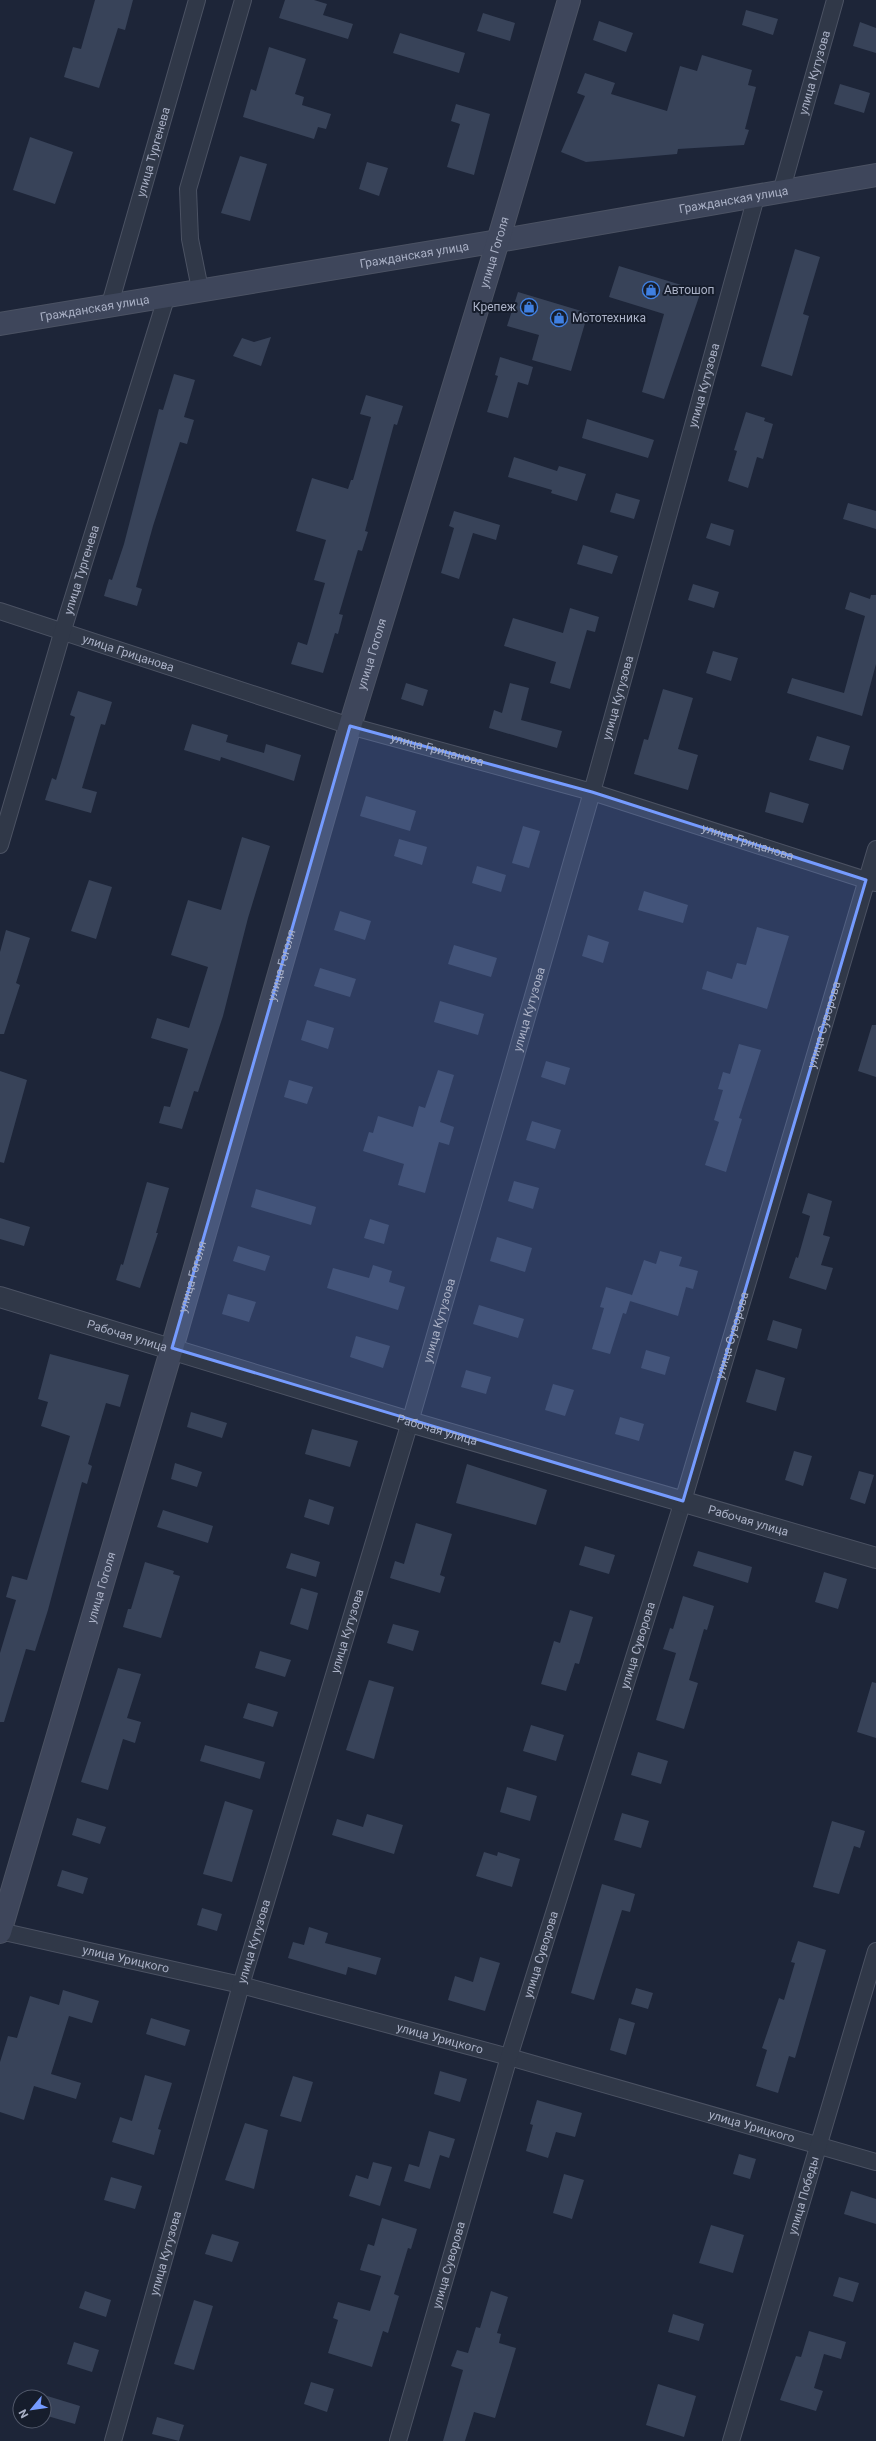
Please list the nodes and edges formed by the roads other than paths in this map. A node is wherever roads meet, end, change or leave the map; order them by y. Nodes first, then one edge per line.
1 (197, 0) edge
2 (243, 0) edge
3 (569, 0) edge
4 (835, 0) edge
5 (876, 175) edge
6 (781, 192) junction
7 (756, 197) junction
8 (498, 241) junction
9 (200, 289) junction
10 (167, 295) junction
11 (110, 304) junction
12 (1, 329) edge
13 (0, 611) edge
14 (63, 630) junction
15 (350, 726) junction
16 (592, 792) junction
17 (0, 846) edge
18 (876, 849) edge
19 (871, 882) edge
20 (0, 1297) edge
21 (172, 1348) junction
22 (410, 1422) junction
23 (682, 1501) junction
24 (876, 1558) edge
25 (0, 1931) edge
26 (876, 1951) edge
27 (241, 1985) junction
28 (509, 2057) junction
29 (817, 2146) junction
30 (876, 2162) edge
31 (113, 2441) edge
32 (398, 2441) edge
33 (731, 2441) edge

1 - 11 street, улица Тургенева
2 - 9 street
3 - 8 main road, улица Гоголя
4 - 6 street, улица Кутузова
5 - 6 main road, Гражданская улица
6 - 7 main road, Гражданская улица
7 - 8 main road, Гражданская улица
7 - 16 street, улица Кутузова
8 - 9 main road, Гражданская улица
8 - 15 main road, улица Гоголя
9 - 10 main road, Гражданская улица
10 - 11 main road, Гражданская улица
10 - 14 street, улица Тургенева
11 - 12 main road, Гражданская улица
13 - 14 street, улица Грицанова
14 - 15 street, улица Грицанова
14 - 17 street, улица Тургенева
15 - 16 street, улица Грицанова
15 - 21 main road, улица Гоголя
16 - 19 street, улица Грицанова
16 - 22 street, улица Кутузова
18 - 19 street, улица Суворова
19 - 23 street, улица Суворова
20 - 21 street, Рабочая улица
21 - 22 street, Рабочая улица
21 - 25 main road, улица Гоголя
22 - 23 street, Рабочая улица
22 - 27 street, улица Кутузова
23 - 24 street, Рабочая улица
23 - 28 street, улица Суворова
25 - 27 street, улица Урицкого
26 - 29 street, улица Победы
27 - 28 street, улица Урицкого
27 - 31 street, улица Кутузова
28 - 29 street, улица Урицкого
28 - 32 street, улица Суворова
29 - 30 street, улица Урицкого
29 - 33 street, улица Победы

